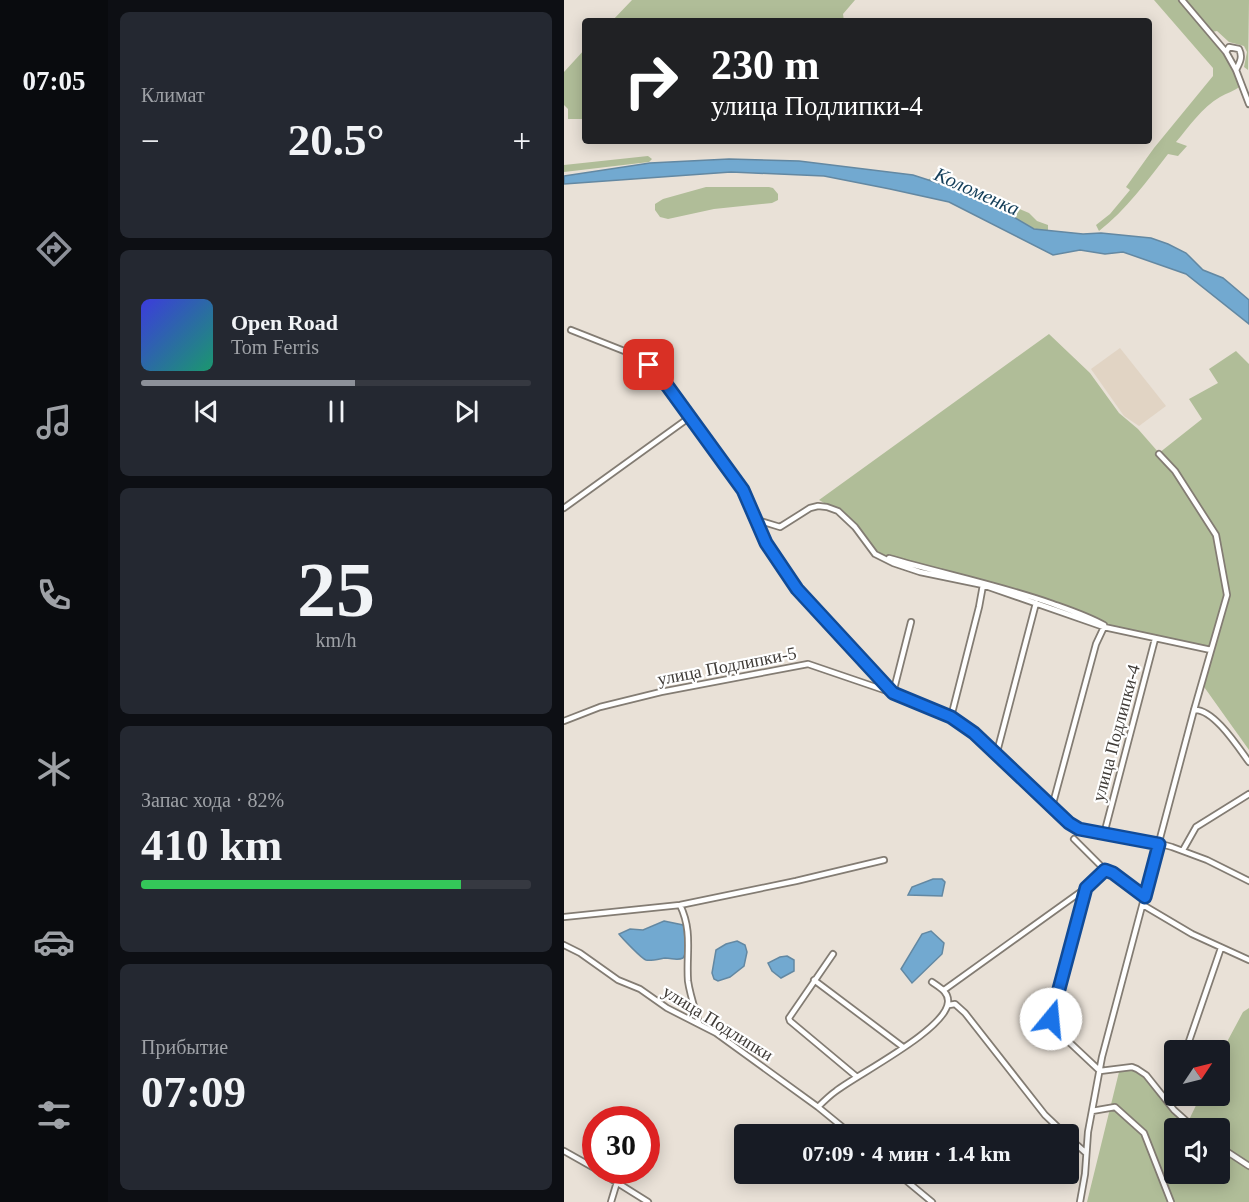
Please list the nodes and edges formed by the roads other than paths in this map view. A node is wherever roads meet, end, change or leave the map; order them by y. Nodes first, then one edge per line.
1 (1182, 0) edge
2 (1226, 52) junction
3 (1236, 70) junction
4 (1249, 104) edge
5 (571, 330) dead end
6 (690, 417) junction
7 (1159, 454) dead end
8 (564, 508) edge
9 (757, 520) junction
10 (875, 554) junction
11 (983, 585) junction
12 (1035, 603) junction
13 (911, 622) dead end
14 (1107, 628) junction
15 (1155, 639) junction
16 (1211, 650) junction
17 (893, 693) junction
18 (1194, 710) junction
19 (951, 717) junction
20 (564, 720) edge
21 (997, 752) junction
22 (1249, 762) edge
23 (1249, 794) edge
24 (1052, 807) junction
25 (1104, 834) junction
26 (1074, 839) dead end
27 (1159, 844) junction
28 (1183, 850) junction
29 (884, 860) dead end
30 (1105, 870) junction
31 (1249, 881) edge
32 (1086, 888) junction
33 (1145, 897) junction
34 (680, 905) junction
35 (1143, 905) junction
36 (564, 917) edge
37 (564, 945) edge
38 (1221, 948) junction
39 (833, 954) dead end
40 (1249, 960) edge
41 (814, 981) junction
42 (932, 982) dead end
43 (944, 990) junction
44 (949, 1005) junction
45 (700, 1023) junction
46 (1189, 1040) edge
47 (903, 1047) junction
48 (1100, 1071) junction
49 (857, 1077) junction
50 (1164, 1097) edge
51 (1172, 1106) edge
52 (818, 1107) junction
53 (1092, 1111) junction
54 (1183, 1118) edge
55 (839, 1124) edge
56 (1054, 1124) edge
57 (1079, 1147) edge
58 (564, 1151) edge
59 (1086, 1153) junction
60 (1230, 1154) edge
61 (582, 1162) edge
62 (1249, 1166) edge
63 (616, 1184) edge
64 (620, 1184) edge
65 (910, 1184) edge
66 (611, 1202) edge
67 (648, 1202) edge
68 (932, 1202) edge
69 (1080, 1202) edge
70 (1171, 1202) edge

1 - 2 street
2 - 3 street
2 - 3 street
3 - 4 street
5 - 6 street
6 - 8 street
6 - 9 street
7 - 16 street
9 - 10 street
9 - 17 street
10 - 11 street
10 - 14 street
11 - 12 street
11 - 19 street
12 - 14 street
12 - 21 street
13 - 17 street
14 - 15 street
14 - 24 street
15 - 16 street
15 - 25 street, улица Подлипки-4
16 - 18 street
17 - 19 street
17 - 20 street, улица Подлипки-5
18 - 22 street
18 - 27 street
19 - 21 street
21 - 24 street
23 - 28 street
24 - 25 street
25 - 27 street
26 - 30 street
27 - 28 street
27 - 33 street
28 - 31 street
29 - 34 street
30 - 32 street
30 - 33 street
32 - 43 street
32 - 48 street
33 - 35 street
34 - 36 street
34 - 45 street
35 - 38 street
35 - 48 street
37 - 45 street, улица Подлипки
38 - 40 street
38 - 46 street
39 - 41 street
41 - 47 street
41 - 49 street
42 - 43 street
43 - 44 street
44 - 47 street
44 - 56 street
45 - 52 street, улица Подлипки
47 - 49 street
48 - 50 street
48 - 53 street
49 - 52 street
51 - 54 street
52 - 55 street, улица Подлипки
53 - 59 street
53 - 70 street
57 - 59 street
58 - 61 street
59 - 69 street
60 - 62 street
63 - 66 street
64 - 67 street
65 - 68 street

